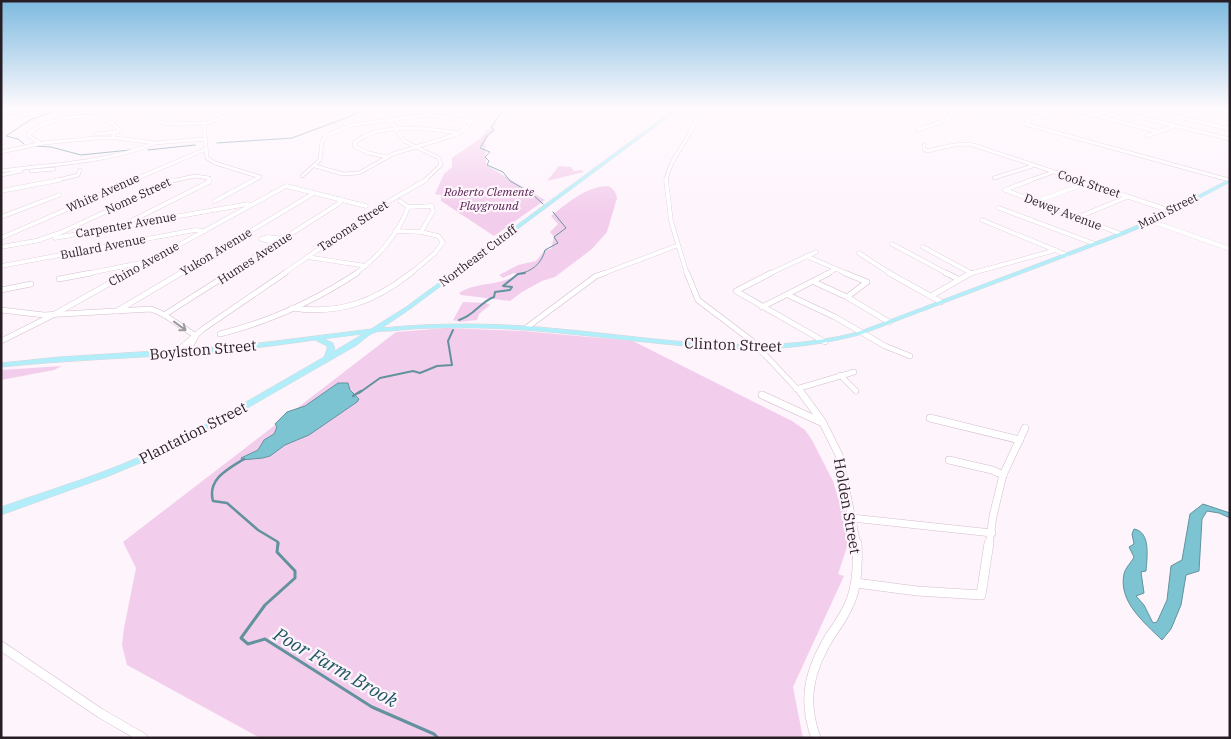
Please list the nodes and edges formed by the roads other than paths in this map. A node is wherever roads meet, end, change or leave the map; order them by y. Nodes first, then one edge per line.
1 (46, 143) edge
2 (154, 143) edge
3 (205, 143) edge
4 (322, 143) edge
5 (354, 143) edge
6 (409, 143) edge
7 (427, 143) edge
8 (630, 143) edge
9 (684, 143) edge
10 (1096, 143) edge
11 (41, 144) joint
12 (924, 145) dead end
13 (415, 147) junction
14 (206, 150) junction
15 (1, 152) edge
16 (387, 157) junction
17 (315, 166) junction
18 (1032, 166) junction
19 (54, 169) dead end
20 (80, 170) dead end
21 (1, 172) edge
22 (1053, 172) junction
23 (302, 176) dead end
24 (994, 178) dead end
25 (1229, 180) edge
26 (1087, 183) junction
27 (1, 191) edge
28 (314, 193) junction
29 (59, 195) dead end
30 (1127, 196) junction
31 (339, 199) junction
32 (214, 200) dead end
33 (400, 201) dead end
34 (1035, 202) junction
35 (252, 203) junction
36 (366, 206) dead end
37 (408, 207) junction
38 (999, 208) dead end
39 (1171, 211) junction
40 (1, 217) edge
41 (1076, 218) junction
42 (982, 220) dead end
43 (1150, 222) junction
44 (121, 226) junction
45 (204, 230) junction
46 (395, 231) junction
47 (421, 232) junction
48 (1121, 234) junction
49 (1, 238) edge
50 (285, 239) junction
51 (39, 240) junction
52 (1106, 240) joint
53 (278, 243) junction
54 (892, 244) dead end
55 (1094, 244) junction
56 (676, 246) junction
57 (1, 247) edge
58 (923, 247) dead end
59 (1230, 248) edge
60 (1056, 250) junction
61 (816, 252) dead end
62 (859, 253) dead end
63 (1067, 255) junction
64 (806, 256) junction
65 (307, 257) junction
66 (148, 262) junction
67 (1, 266) edge
68 (366, 266) junction
69 (836, 269) junction
70 (971, 272) junction
71 (59, 279) dead end
72 (958, 279) junction
73 (814, 282) junction
74 (31, 284) dead end
75 (1, 290) edge
76 (788, 294) junction
77 (930, 296) junction
78 (847, 297) junction
79 (941, 302) junction
80 (762, 307) junction
81 (292, 308) junction
82 (1, 310) edge
83 (117, 311) junction
84 (547, 311) junction
85 (53, 315) junction
86 (164, 315) junction
87 (394, 318) junction
88 (889, 322) junction
89 (403, 328) junction
90 (526, 328) junction
91 (535, 329) junction
92 (374, 331) junction
93 (862, 332) junction
94 (220, 334) dead end
95 (196, 336) junction
96 (316, 338) junction
97 (1, 341) edge
98 (825, 342) junction
99 (759, 348) junction
100 (187, 352) junction
101 (175, 353) junction
102 (910, 356) dead end
103 (327, 358) junction
104 (1, 365) edge
105 (854, 372) dead end
106 (840, 375) junction
107 (796, 389) junction
108 (856, 391) dead end
109 (762, 394) dead end
110 (930, 418) dead end
111 (822, 423) junction
112 (1025, 428) dead end
113 (1020, 440) junction
114 (949, 460) dead end
115 (1003, 475) junction
116 (1, 511) edge
117 (852, 518) junction
118 (992, 533) junction
119 (856, 583) junction
120 (1, 646) edge
121 (143, 738) edge
122 (816, 738) edge

1 - 11 street
2 - 21 street
3 - 14 street
4 - 17 street
5 - 16 street
6 - 13 street, Tacoma Street
7 - 13 street
8 - 87 main road, Northeast Cutoff
9 - 56 street, Holden Street
10 - 25 street
11 - 15 street
12 - 18 street, Cook Street
13 - 16 street
13 - 65 street, Tacoma Street
14 - 32 street
14 - 49 street, White Avenue
16 - 17 street
17 - 23 street
18 - 22 street, Cook Street
18 - 24 street
19 - 21 street
20 - 27 street
22 - 26 street, Cook Street
22 - 34 street, Dewey Avenue
25 - 39 main road, Main Street
26 - 30 street, Cook Street
26 - 34 street
28 - 31 street
28 - 35 street, Chino Avenue
28 - 83 street, Yukon Avenue
29 - 40 street
30 - 39 street, Cook Street
30 - 41 street
31 - 36 street
31 - 50 street, Humes Avenue
33 - 37 street
34 - 41 street, Dewey Avenue
35 - 44 street, Carpenter Avenue
35 - 45 street, Chino Avenue
37 - 46 street
37 - 47 street
38 - 55 street
39 - 43 main road, Main Street
41 - 48 street, Dewey Avenue
42 - 60 street
43 - 48 main road, Main Street
43 - 59 street
44 - 51 street, Carpenter Avenue
44 - 51 street, Nome Street
45 - 66 street, Chino Avenue
45 - 67 street, Bullard Avenue
46 - 47 street
46 - 68 street
47 - 81 street
48 - 52 main road, Main Street
50 - 53 street, Humes Avenue
50 - 53 street
51 - 57 street, Carpenter Avenue
52 - 55 main road, Clinton Street
53 - 86 street, Humes Avenue
54 - 72 street
55 - 63 main road, Clinton Street
56 - 84 street
56 - 99 street, Holden Street
58 - 70 street
60 - 63 street
60 - 70 street
61 - 64 street
62 - 77 street
63 - 79 main road, Clinton Street
64 - 69 street
64 - 80 street
65 - 68 street
65 - 95 street, Tacoma Street
66 - 71 street
66 - 85 street, Chino Avenue
68 - 81 street
69 - 73 street
69 - 78 street
70 - 72 street
72 - 77 street
73 - 76 street
73 - 78 street
74 - 75 street
76 - 80 street
76 - 93 street
77 - 79 street
78 - 88 street
79 - 88 main road, Clinton Street
80 - 98 street
81 - 94 street
82 - 85 street
83 - 85 street
83 - 86 street
84 - 90 street
84 - 91 street
85 - 97 street, Chino Avenue
86 -> 95 street
87 - 89 main road
87 - 92 main road, Northeast Cutoff
88 - 93 main road, Clinton Street
89 - 90 main road, Clinton Street
89 - 92 main road, Boylston Street
90 - 91 main road, Clinton Street
91 - 99 main road, Clinton Street
92 - 96 main road, Boylston Street
92 - 103 main road, Plantation Street
93 - 98 main road, Clinton Street
93 - 102 street
95 - 100 street, Tacoma Street
95 - 101 street, Tacoma Street
96 - 100 main road, Boylston Street
96 - 103 main road
98 - 99 main road, Clinton Street
99 - 107 street, Holden Street
100 - 101 main road, Boylston Street
101 - 104 main road, Boylston Street
103 - 116 main road, Plantation Street
105 - 106 street
106 - 107 street
106 - 108 street
107 - 111 street, Holden Street
109 - 111 street
110 - 113 street
111 - 117 street, Holden Street
112 - 113 street
113 - 115 street
114 - 115 street
115 - 118 street
117 - 118 street
117 - 119 street, Holden Street
118 - 119 street
119 - 122 street, Holden Street
120 - 121 street

